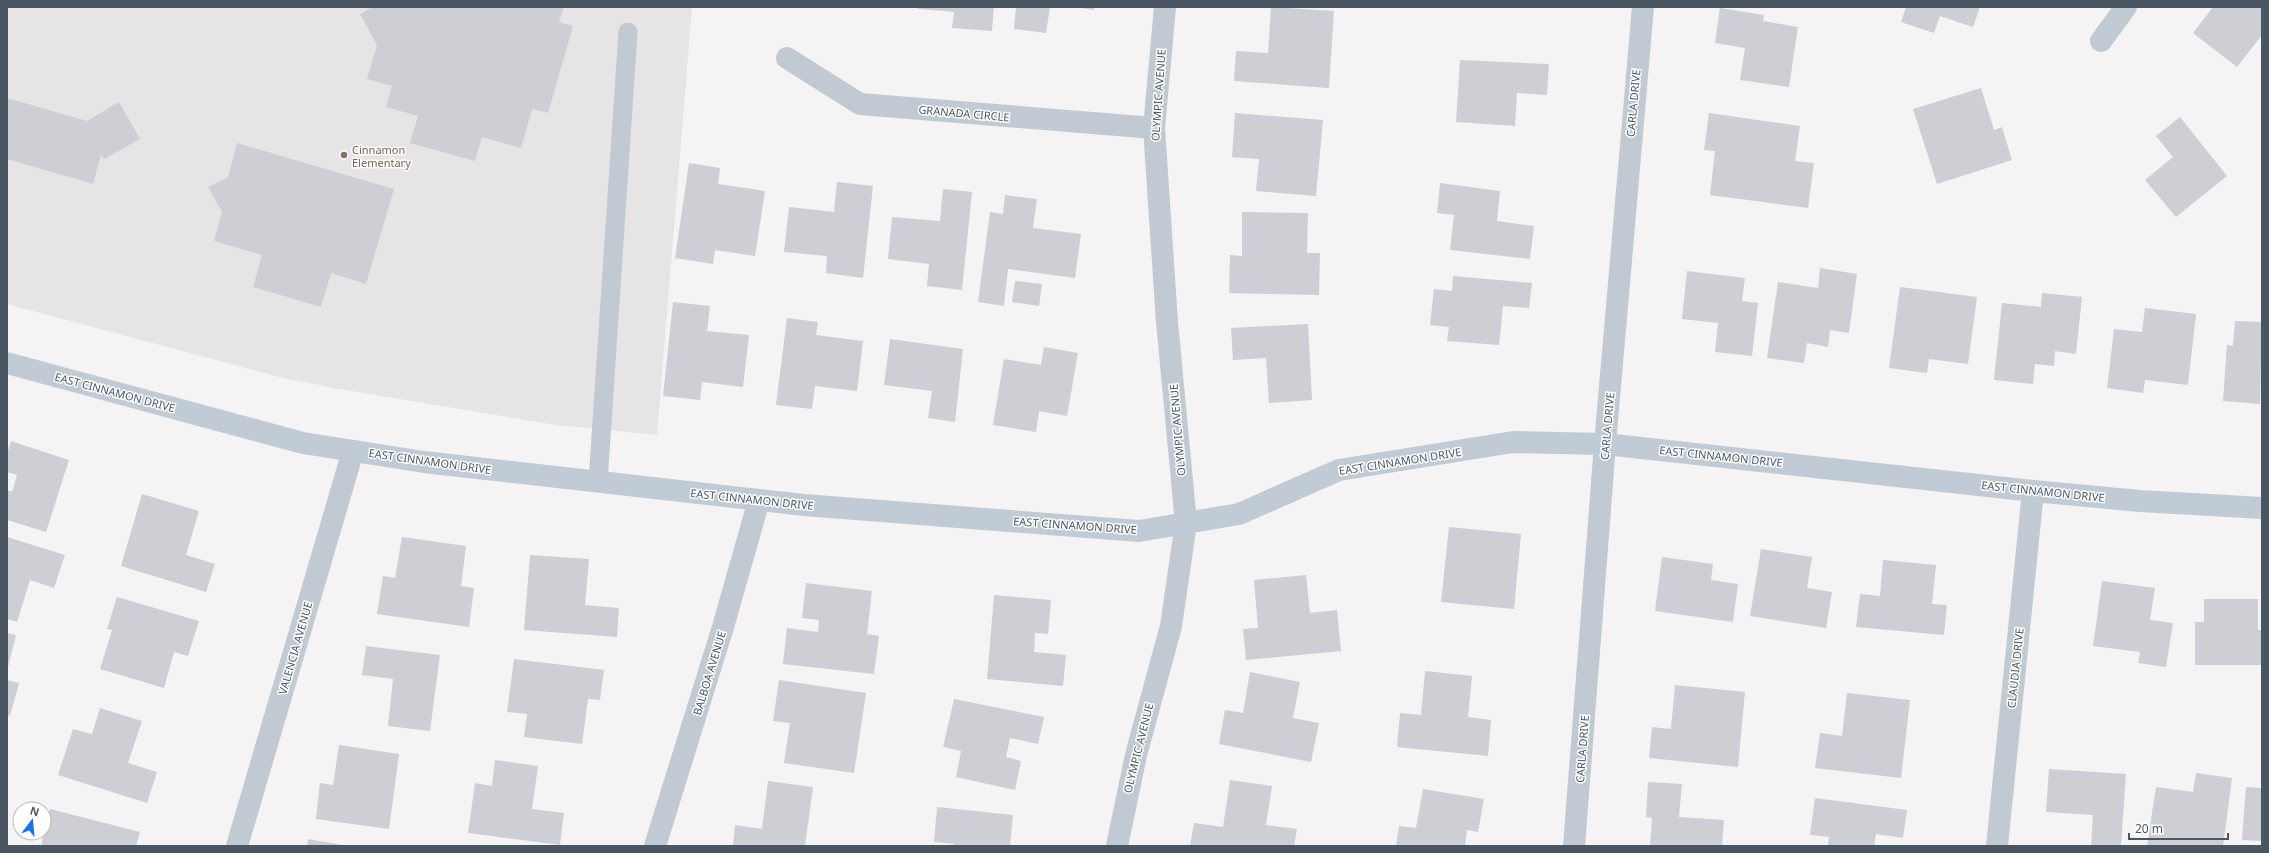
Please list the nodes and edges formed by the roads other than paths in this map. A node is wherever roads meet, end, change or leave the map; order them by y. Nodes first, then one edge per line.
1 (1165, 7) edge
2 (1643, 7) edge
3 (2126, 7) edge
4 (628, 32) dead end
5 (2101, 41) dead end
6 (787, 58) dead end
7 (1154, 128) junction
8 (7, 363) edge
9 (1605, 444) junction
10 (353, 451) junction
11 (598, 482) junction
12 (2033, 490) junction
13 (759, 500) junction
14 (2262, 508) edge
15 (1186, 523) junction
16 (237, 846) edge
17 (655, 846) edge
18 (1117, 846) edge
19 (1574, 846) edge
20 (1997, 846) edge

1 - 7 street, OLYMPIC AVENUE
2 - 9 street, CARLA DRIVE
3 - 5 street
4 - 11 lane
6 - 7 street, GRANADA CIRCLE
7 - 15 street, OLYMPIC AVENUE
8 - 10 street, EAST CINNAMON DRIVE
9 - 12 street, EAST CINNAMON DRIVE
9 - 15 street, EAST CINNAMON DRIVE
9 - 19 street, CARLA DRIVE
10 - 11 street, EAST CINNAMON DRIVE
10 - 16 street, VALENCIA AVENUE
11 - 13 street, EAST CINNAMON DRIVE
12 - 14 street, EAST CINNAMON DRIVE
12 - 20 street, CLAUDIA DRIVE
13 - 15 street, EAST CINNAMON DRIVE
13 - 17 street, BALBOA AVENUE
15 - 18 street, OLYMPIC AVENUE

